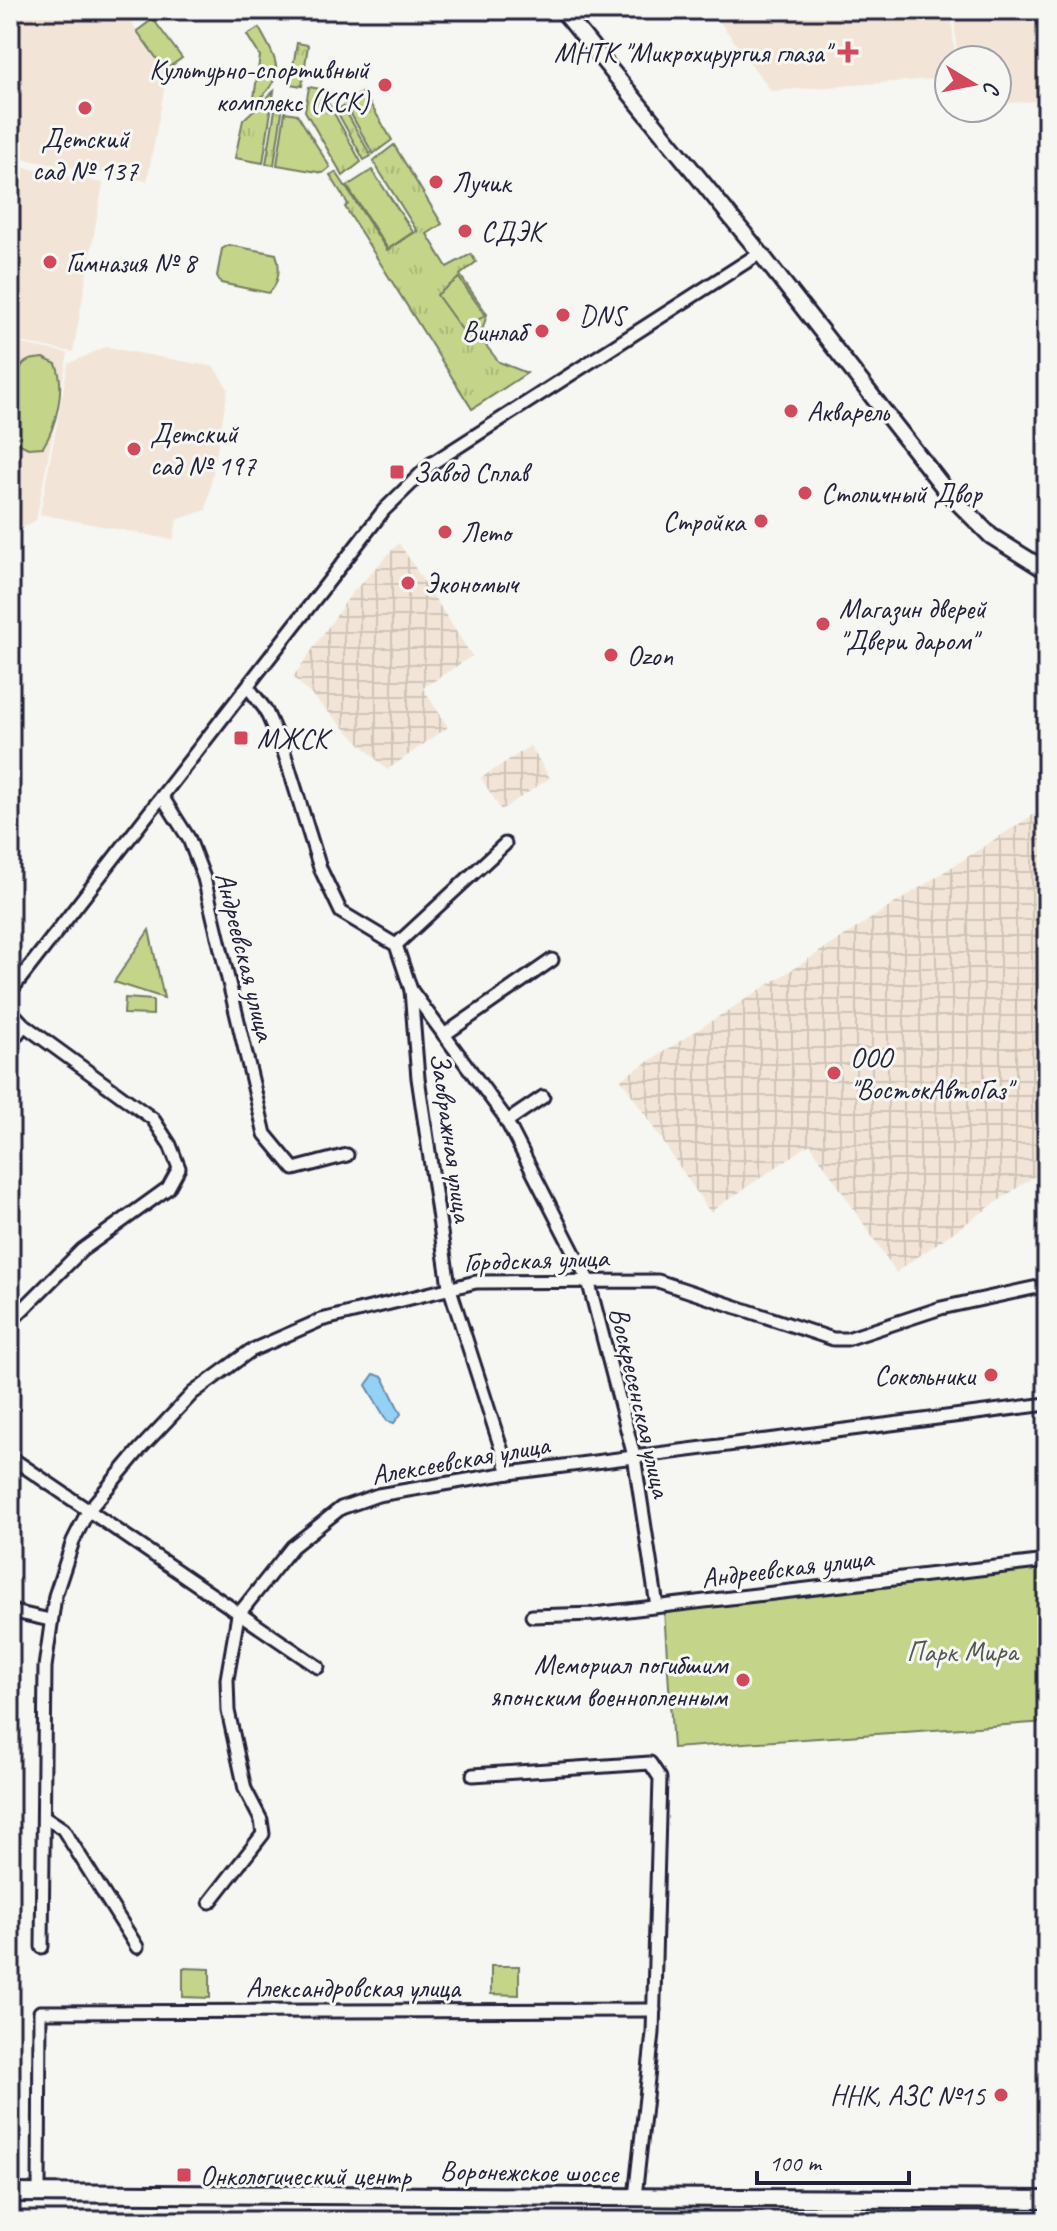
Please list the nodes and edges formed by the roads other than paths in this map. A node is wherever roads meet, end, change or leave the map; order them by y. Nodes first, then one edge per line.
1 (562, 10) edge
2 (760, 253) junction
3 (1047, 571) edge
4 (248, 687) junction
5 (163, 798) junction
6 (505, 844) dead end
7 (396, 945) junction
8 (552, 960) dead end
9 (411, 990) junction
10 (10, 992) edge
11 (10, 1010) edge
12 (24, 1025) junction
13 (444, 1035) junction
14 (10, 1044) edge
15 (543, 1097) dead end
16 (508, 1126) junction
17 (347, 1155) dead end
18 (588, 1280) junction
19 (1047, 1285) edge
20 (449, 1286) junction
21 (10, 1322) edge
22 (1047, 1404) edge
23 (634, 1456) junction
24 (10, 1457) edge
25 (509, 1473) junction
26 (88, 1511) junction
27 (1047, 1561) edge
28 (657, 1606) junction
29 (10, 1611) edge
30 (238, 1615) junction
31 (532, 1616) dead end
32 (50, 1620) junction
33 (318, 1667) dead end
34 (473, 1775) dead end
35 (45, 1817) junction
36 (210, 1902) dead end
37 (42, 1947) dead end
38 (137, 1947) dead end
39 (654, 2010) junction
40 (10, 2193) edge
41 (39, 2193) junction
42 (635, 2197) junction
43 (1047, 2200) edge

1 - 2 street
2 - 3 street
2 - 4 street
4 - 5 street
4 - 7 street
5 - 10 street
5 - 17 street, Андреевская улица
6 - 7 street
7 - 9 street
8 - 13 street
9 - 13 street, Воскресенская улица
9 - 20 street, Заовражная улица
11 - 12 street
12 - 14 street
12 - 21 street
13 - 16 street, Воскресенская улица
15 - 16 street
16 - 18 street, Воскресенская улица
18 - 19 street, Городская улица
18 - 20 street, Городская улица
18 - 23 street, Воскресенская улица
20 - 25 street, Заовражная улица
20 - 26 street, Городская улица
22 - 23 street, Алексеевская улица
23 - 25 street, Алексеевская улица
23 - 28 street, Воскресенская улица
24 - 26 street
25 - 30 street, Алексеевская улица
26 - 30 street
26 - 32 street, Городская улица
27 - 28 street, Андреевская улица
28 - 31 street, Андреевская улица
29 - 32 street
30 - 33 street
30 - 36 street, Алексеевская улица
32 - 35 street, Городская улица
34 - 39 street
35 - 37 street, Городская улица
35 - 38 street
39 - 41 street, Александровская улица
39 - 42 street
40 - 41 main road, Воронежское шоссе
41 - 42 main road, Воронежское шоссе
42 - 43 main road, Воронежское шоссе

